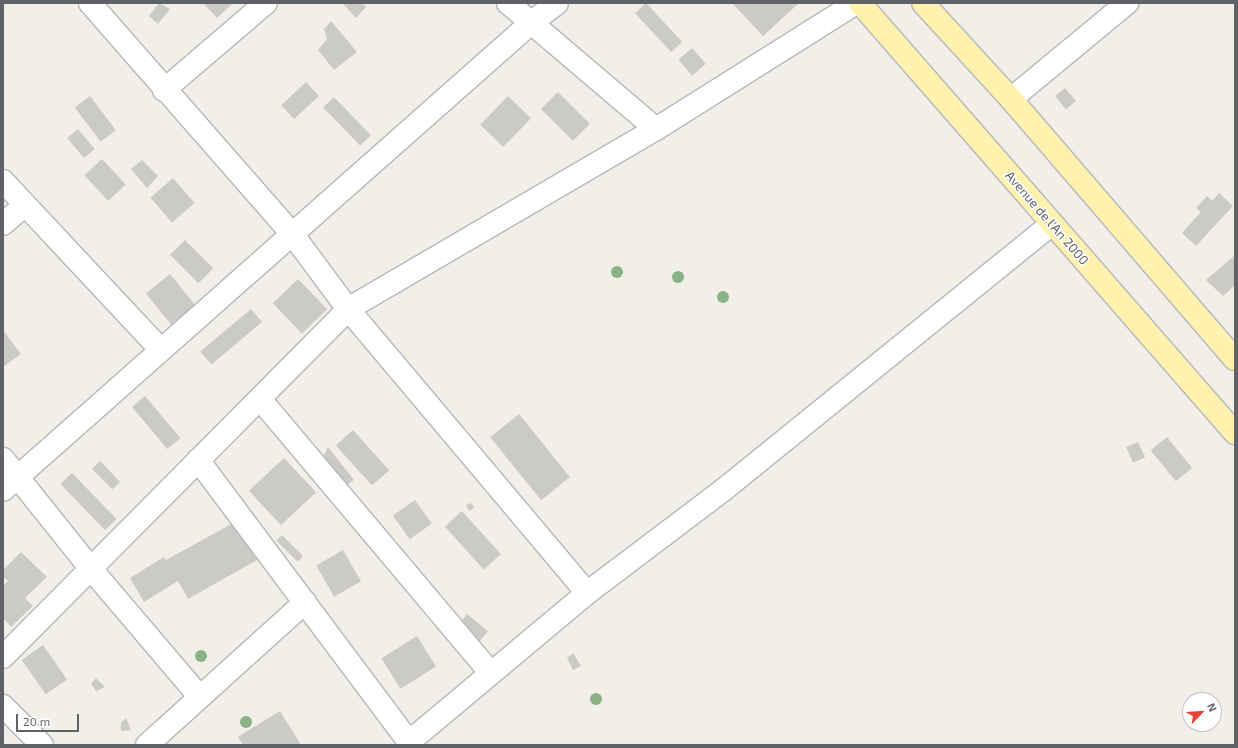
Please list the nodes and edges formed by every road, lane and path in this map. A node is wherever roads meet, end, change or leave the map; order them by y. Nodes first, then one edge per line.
1 (90, 3) edge
2 (266, 3) edge
3 (508, 3) edge
4 (557, 3) edge
5 (856, 3) edge
6 (860, 3) edge
7 (923, 3) edge
8 (1127, 3) edge
9 (532, 22) junction
10 (164, 90) junction
11 (1011, 99) junction
12 (656, 129) junction
13 (3, 181) edge
14 (24, 206) junction
15 (3, 224) edge
16 (1052, 224) junction
17 (293, 235) junction
18 (348, 309) junction
19 (161, 350) junction
20 (1235, 359) edge
21 (260, 399) junction
22 (1235, 433) edge
23 (3, 459) edge
24 (198, 460) junction
25 (19, 476) junction
26 (3, 490) edge
27 (91, 569) junction
28 (586, 593) junction
29 (305, 602) junction
30 (3, 657) edge
31 (490, 672) junction
32 (200, 697) junction
33 (3, 706) edge
34 (410, 743) edge
35 (42, 745) edge
36 (148, 745) edge

1 - 10 street
2 - 10 street
3 - 9 street
4 - 9 street
5 - 12 street
6 - 16 main road, Avenue de l'An 2000
7 - 11 main road
8 - 11 street
9 - 12 street
9 - 17 street
10 - 17 street
11 - 20 main road
12 - 18 street
13 - 14 street
14 - 15 street
14 - 19 street
16 - 22 main road, Avenue de l'An 2000
16 - 28 street
17 - 18 street
17 - 19 street
18 - 21 street
18 - 28 street
19 - 25 street
21 - 24 street
21 - 31 street
23 - 25 street
24 - 27 street
24 - 29 street
25 - 26 street
25 - 27 street
27 - 30 street
27 - 32 street
28 - 31 street
29 - 32 street
29 - 34 street
31 - 34 street
32 - 36 street
33 - 35 street

